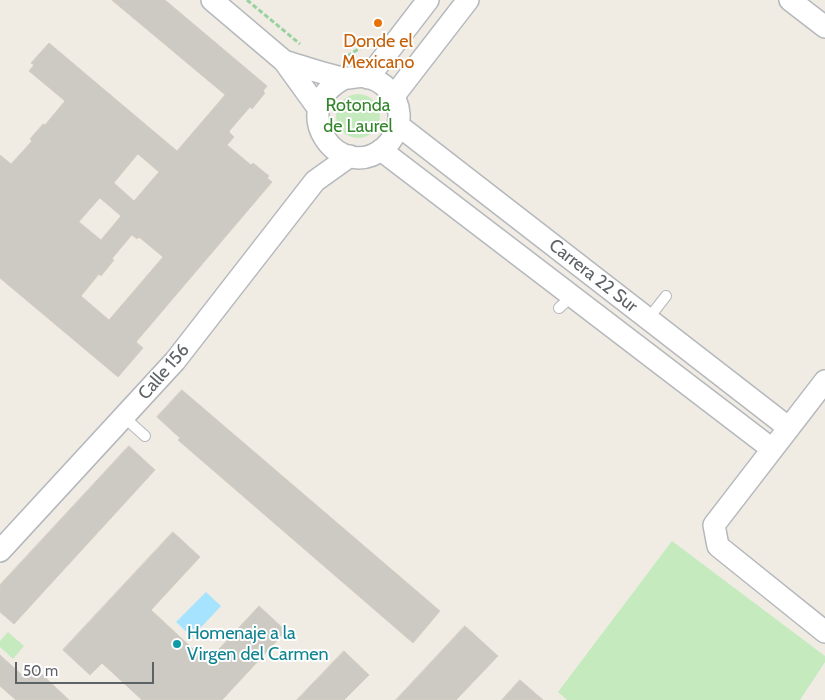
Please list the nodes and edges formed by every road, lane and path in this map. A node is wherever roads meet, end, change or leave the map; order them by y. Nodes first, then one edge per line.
1 (212, 0) edge
2 (247, 0) edge
3 (428, 0) edge
4 (468, 0) edge
5 (790, 0) edge
6 (825, 27) edge
7 (370, 41) dead end
8 (302, 46) dead end
9 (344, 57) dead end
10 (284, 61) junction
11 (346, 78) junction
12 (368, 78) junction
13 (393, 97) junction
14 (318, 108) junction
15 (398, 125) junction
16 (324, 139) junction
17 (381, 150) junction
18 (350, 156) junction
19 (315, 181) junction
20 (666, 296) dead end
21 (648, 319) junction
22 (825, 381) edge
23 (125, 418) junction
24 (789, 428) junction
25 (145, 436) dead end
26 (772, 449) junction
27 (0, 551) edge
28 (825, 632) edge

1 - 10 street
2 - 8 path
3 - 12 street
4 - 13 street
5 - 6 street
7 - 9 path
10 - 11 street
10 - 14 street
11 - 12 street
11 - 14 street
12 - 13 street
13 - 15 street
14 - 16 street
15 - 17 street
15 - 21 street, Carrera 22 Sur
16 - 18 street
16 - 19 street, Calle 156
17 - 18 street
17 - 26 street, Carrera 22 Sur
18 - 19 street, Calle 156
19 - 23 street, Calle 156
20 - 21 lane
21 - 24 street, Carrera 22 Sur
22 - 24 street
23 - 25 lane
23 - 27 street, Calle 156
24 - 26 street
26 - 28 street

